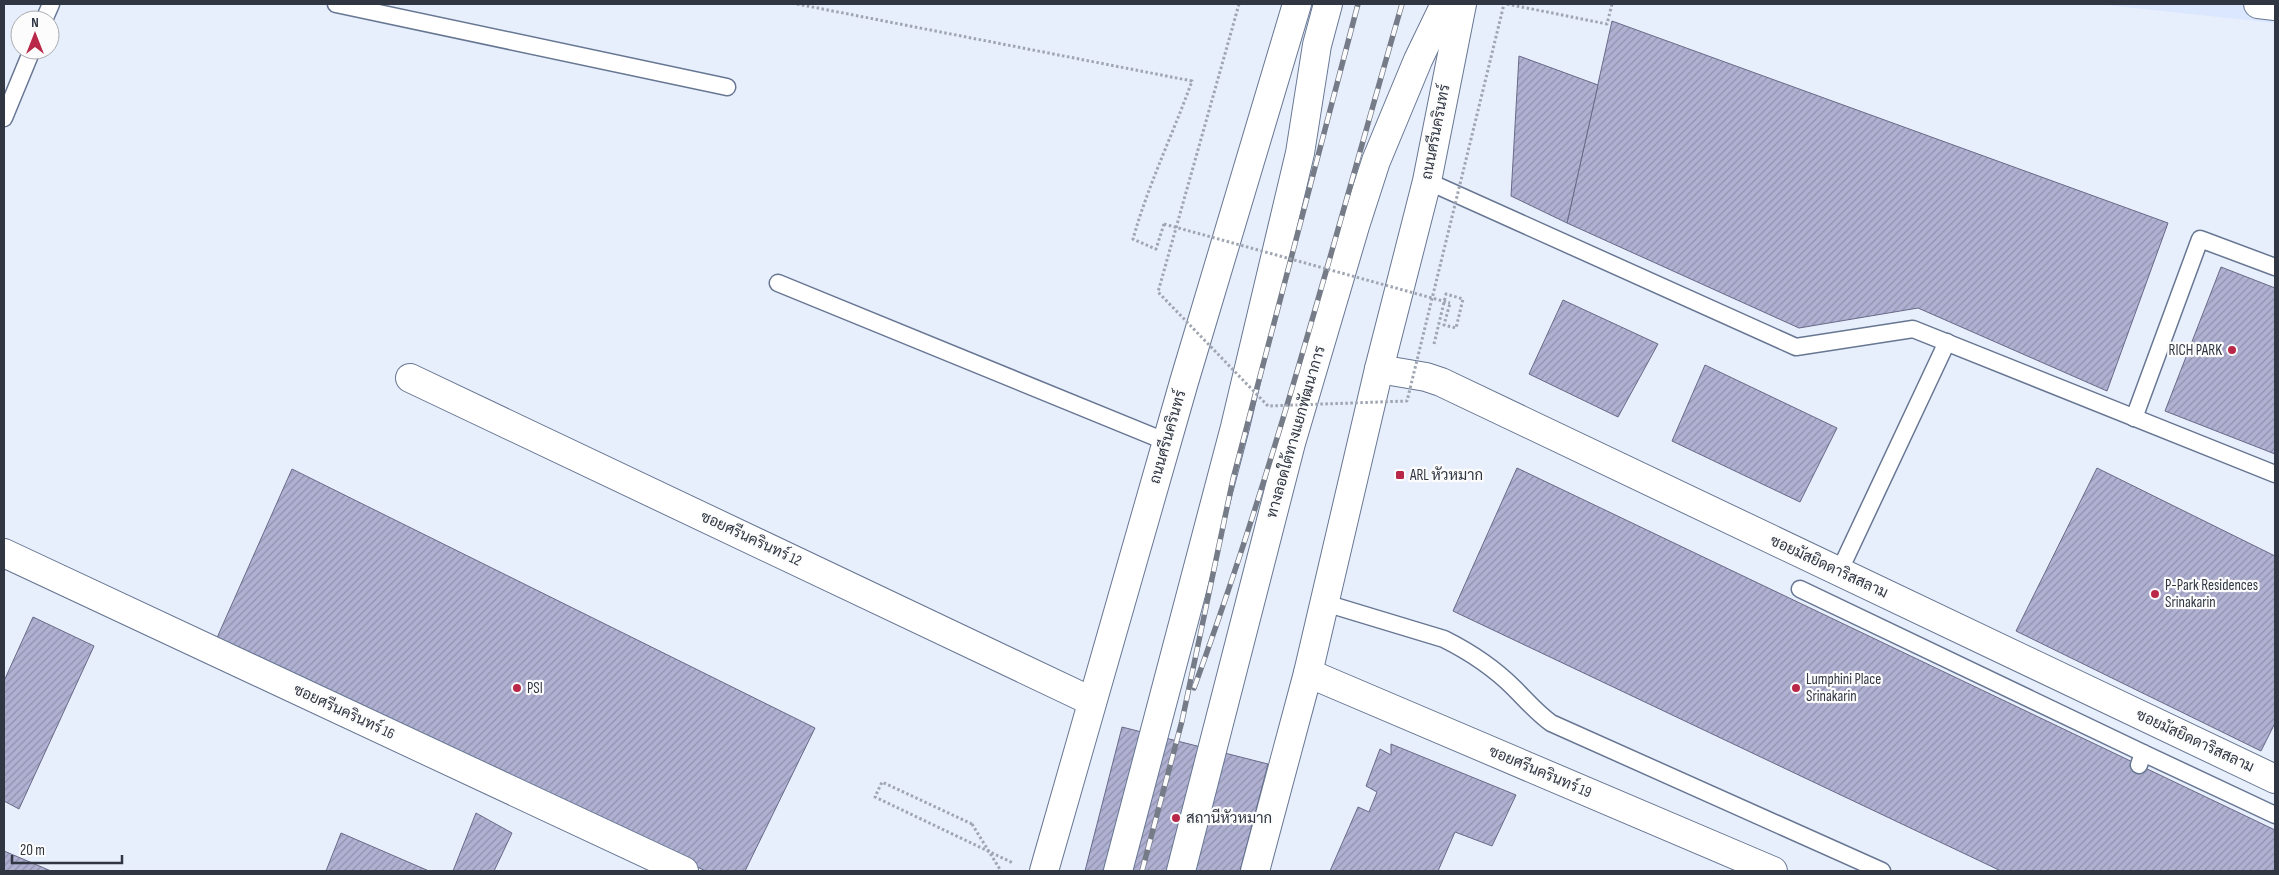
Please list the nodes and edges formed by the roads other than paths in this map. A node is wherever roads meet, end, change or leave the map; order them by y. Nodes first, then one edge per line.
1 (336, 4) edge
2 (1297, 4) edge
3 (1328, 4) edge
4 (1445, 4) edge
5 (1462, 4) edge
6 (2258, 4) edge
7 (2275, 6) edge
8 (28, 60) edge
9 (727, 87) dead end
10 (4, 118) edge
11 (1427, 181) junction
12 (2275, 268) edge
13 (778, 282) dead end
14 (1947, 342) junction
15 (1379, 369) junction
16 (410, 378) dead end
17 (2134, 418) junction
18 (1167, 442) junction
19 (2275, 474) edge
20 (4, 553) edge
21 (1839, 572) junction
22 (1800, 589) dead end
23 (1325, 603) junction
24 (1308, 673) junction
25 (1091, 700) junction
26 (2275, 779) edge
27 (2275, 815) edge
28 (1033, 869) edge
29 (684, 871) edge
30 (1118, 871) edge
31 (1181, 871) edge
32 (1255, 871) edge
33 (1773, 871) edge
34 (1882, 871) edge

1 - 9 lane
2 - 18 main road, ถนนศรีนครินทร์
3 - 30 main road
4 - 31 main road, ทางลอดใต้ทางแยกพัฒนาการ
5 - 11 main road, ถนนศรีนครินทร์
6 - 7 main road
8 - 10 lane
11 - 14 lane
11 - 15 main road, ถนนศรีนครินทร์
12 - 17 lane
13 - 18 lane
14 - 17 lane
14 - 21 lane
15 - 21 main road, ซอยมัสยิดดาริสสลาม
15 - 23 main road, ถนนศรีนครินทร์
16 - 25 main road, ซอยศรีนครินทร์ 12
17 - 19 lane
18 - 25 main road, ถนนศรีนครินทร์
20 - 29 main road, ซอยศรีนครินทร์ 16
21 - 26 main road, ซอยมัสยิดดาริสสลาม
22 - 27 lane
23 - 24 main road, ถนนศรีนครินทร์
23 - 34 lane
24 - 32 main road, ถนนศรีนครินทร์
24 - 33 main road, ซอยศรีนครินทร์ 19
25 - 28 main road, ถนนศรีนครินทร์

